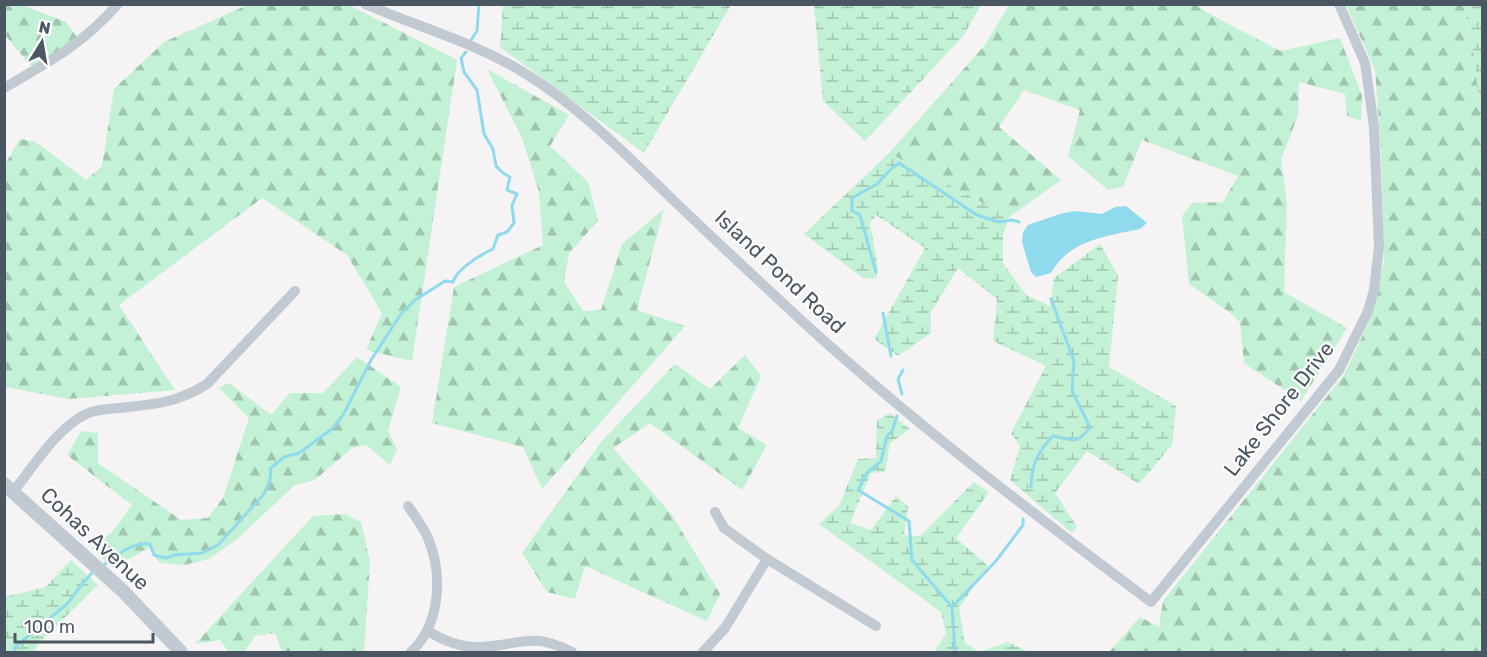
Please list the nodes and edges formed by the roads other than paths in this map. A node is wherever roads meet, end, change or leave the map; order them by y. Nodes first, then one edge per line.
1 (118, 4) edge
2 (365, 4) edge
3 (1339, 4) edge
4 (4, 88) edge
5 (296, 291) dead end
6 (9, 488) edge
7 (408, 506) dead end
8 (715, 512) dead end
9 (767, 559) junction
10 (1151, 602) joint
11 (876, 626) dead end
12 (428, 631) junction
13 (181, 652) edge
14 (411, 652) edge
15 (572, 652) edge
16 (703, 652) edge

1 - 4 street
2 - 10 street, Island Pond Road
3 - 10 street, Lake Shore Drive
5 - 6 street
6 - 13 street, Cohas Avenue
7 - 12 street
8 - 9 street
9 - 11 street
9 - 16 street
12 - 14 street
12 - 15 street

